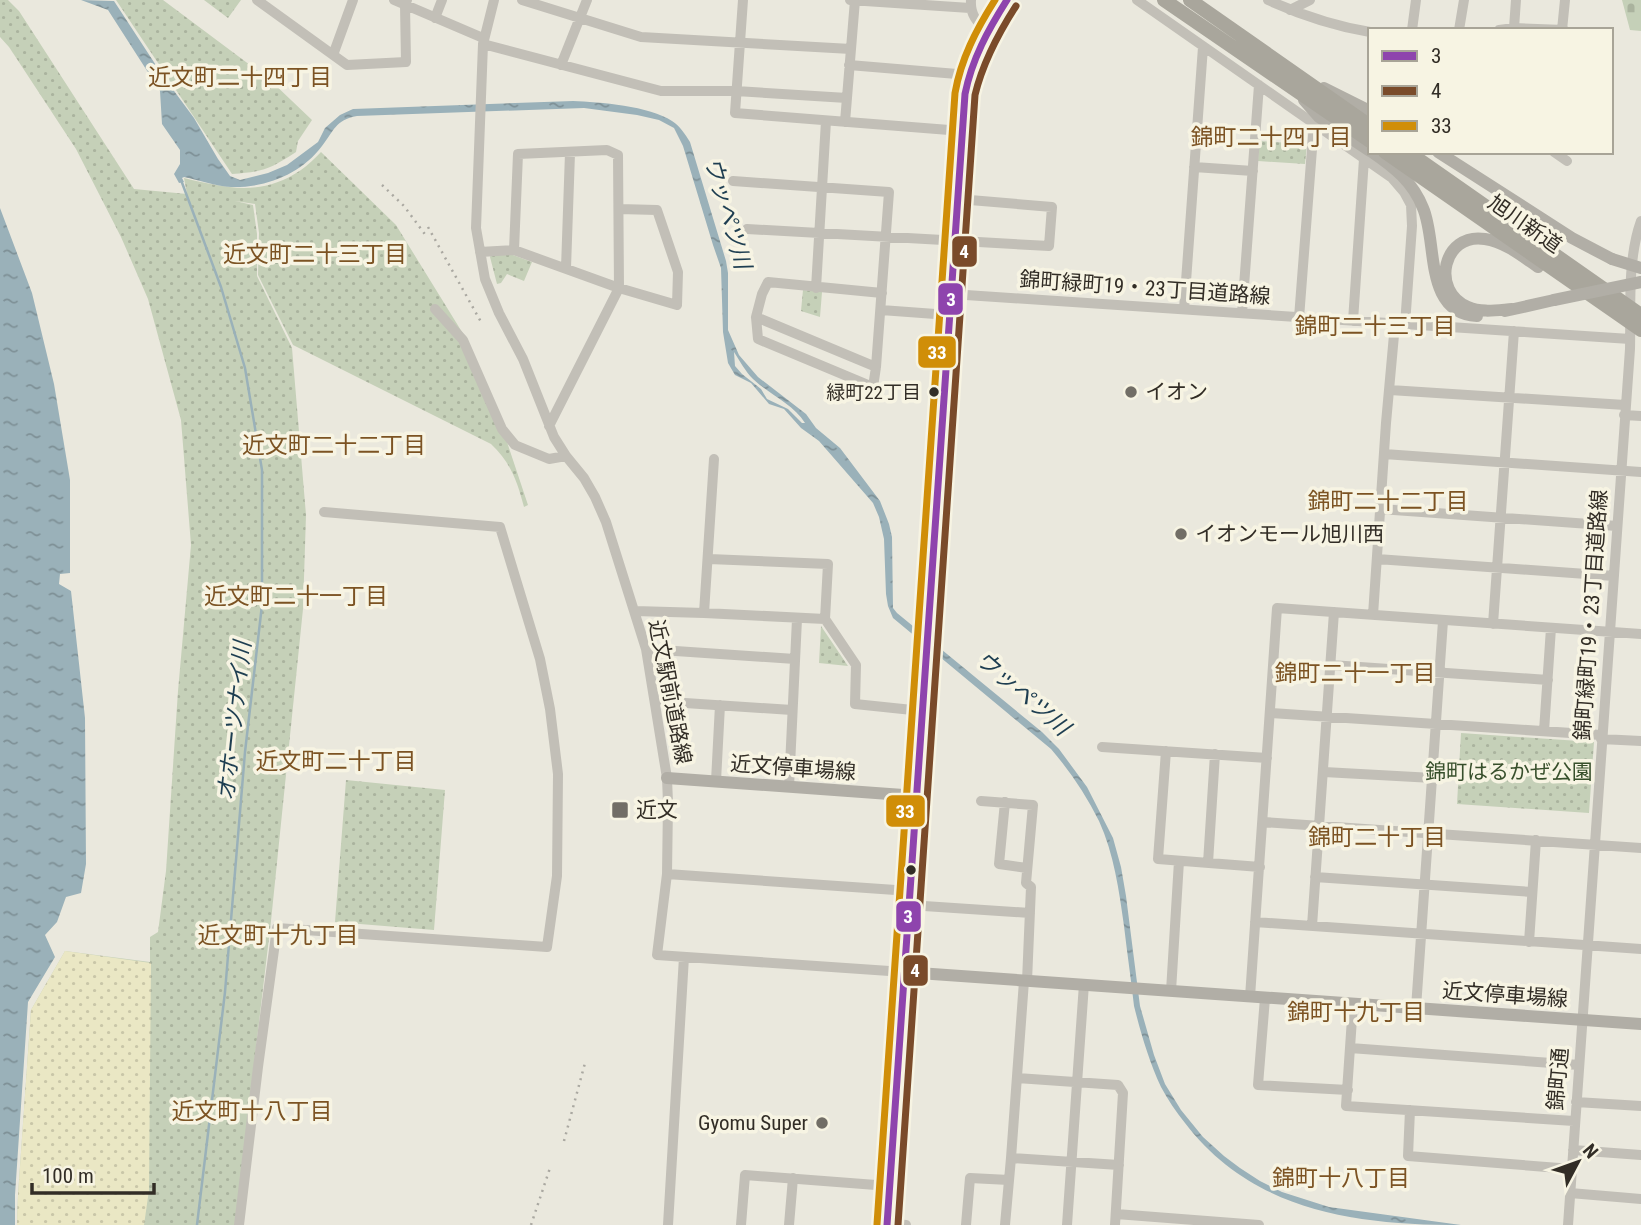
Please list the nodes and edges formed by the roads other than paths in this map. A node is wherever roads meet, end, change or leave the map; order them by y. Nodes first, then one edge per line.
1 (259, 0) edge
2 (353, 0) edge
3 (394, 0) edge
4 (442, 0) edge
5 (494, 0) edge
6 (522, 0) edge
7 (587, 0) edge
8 (743, 0) edge
9 (852, 0) edge
10 (1007, 0) edge
11 (1137, 0) edge
12 (1164, 0) edge
13 (1190, 0) edge
14 (1268, 0) edge
15 (1310, 0) edge
16 (1416, 0) edge
17 (1464, 0) edge
18 (1516, 0) edge
19 (1565, 0) edge
20 (906, 2) edge
21 (406, 3) edge
22 (970, 4) edge
23 (1290, 10) junction
24 (435, 18) junction
25 (580, 18) junction
26 (1514, 27) junction
27 (1412, 28) edge
28 (1460, 28) edge
29 (1509, 28) edge
30 (1530, 28) edge
31 (1563, 28) edge
32 (987, 31) junction
33 (1368, 32) edge
34 (483, 41) junction
35 (740, 43) junction
36 (1203, 47) junction
37 (851, 49) junction
38 (333, 55) junction
39 (561, 65) junction
40 (849, 65) junction
41 (1293, 72) junction
42 (969, 75) junction
43 (1259, 86) junction
44 (1296, 90) junction
45 (736, 91) junction
46 (847, 98) junction
47 (1368, 110) edge
48 (826, 121) junction
49 (845, 122) junction
50 (1314, 123) junction
51 (1368, 124) edge
52 (962, 131) junction
53 (1368, 140) edge
54 (570, 153) junction
55 (1368, 154) edge
56 (1388, 154) edge
57 (1411, 154) edge
58 (1441, 154) edge
59 (1557, 154) edge
60 (1567, 154) edge
61 (1194, 167) junction
62 (1253, 171) junction
63 (733, 181) dead end
64 (822, 186) junction
65 (958, 200) junction
66 (619, 209) junction
67 (1641, 221) edge
68 (747, 229) dead end
69 (819, 234) junction
70 (886, 237) junction
71 (955, 242) junction
72 (514, 250) junction
73 (480, 252) junction
74 (566, 268) junction
75 (1641, 268) edge
76 (1641, 282) edge
77 (619, 288) junction
78 (816, 288) junction
79 (882, 293) junction
80 (951, 294) junction
81 (1608, 307) junction
82 (435, 309) dead end
83 (1184, 309) junction
84 (1512, 309) junction
85 (881, 310) junction
86 (1242, 313) junction
87 (949, 315) junction
88 (756, 317) junction
89 (1299, 318) junction
90 (1353, 321) junction
91 (1634, 323) edge
92 (1400, 325) junction
93 (1514, 331) junction
94 (876, 367) junction
95 (1390, 390) junction
96 (1510, 398) junction
97 (1625, 410) junction
98 (1641, 416) edge
99 (549, 426) junction
100 (1384, 454) junction
101 (566, 456) junction
102 (714, 459) dead end
103 (1505, 463) junction
104 (1621, 470) junction
105 (1641, 472) edge
106 (1380, 509) junction
107 (324, 512) dead end
108 (1501, 518) junction
109 (1617, 526) junction
110 (709, 559) junction
111 (1377, 559) junction
112 (1497, 567) junction
113 (1614, 576) junction
114 (635, 611) junction
115 (1334, 612) junction
116 (704, 613) junction
117 (1373, 615) junction
118 (797, 619) junction
119 (825, 619) junction
120 (1443, 621) junction
121 (1493, 624) junction
122 (1551, 628) junction
123 (1609, 631) junction
124 (1641, 634) edge
125 (646, 649) junction
126 (795, 659) junction
127 (1331, 665) junction
128 (1440, 672) junction
129 (1548, 680) junction
130 (655, 701) junction
131 (720, 705) junction
132 (792, 710) junction
133 (922, 711) junction
134 (1270, 713) junction
135 (1326, 717) junction
136 (1437, 724) junction
137 (1544, 731) junction
138 (1601, 737) junction
139 (1641, 741) edge
140 (1102, 747) dead end
141 (1166, 751) junction
142 (1215, 754) junction
143 (1267, 758) junction
144 (1324, 772) junction
145 (667, 778) junction
146 (1433, 778) junction
147 (716, 782) junction
148 (789, 787) junction
149 (917, 796) junction
150 (981, 801) dead end
151 (1004, 803) junction
152 (1263, 821) junction
153 (1319, 825) junction
154 (1428, 833) junction
155 (1536, 840) junction
156 (1594, 845) junction
157 (1641, 848) edge
158 (1179, 861) junction
159 (1208, 863) junction
160 (1260, 867) junction
161 (1027, 868) junction
162 (667, 874) junction
163 (1315, 877) junction
164 (1425, 884) junction
165 (910, 891) junction
166 (1532, 892) junction
167 (909, 905) junction
168 (1030, 913) junction
169 (1255, 922) junction
170 (1312, 926) junction
171 (1421, 933) junction
172 (1529, 942) junction
173 (1588, 945) junction
174 (1641, 949) edge
175 (684, 957) junction
176 (904, 972) junction
177 (1025, 981) junction
178 (1084, 984) junction
179 (1171, 991) junction
180 (1250, 997) junction
181 (1265, 998) junction
182 (1353, 1004) junction
183 (1416, 1008) junction
184 (1582, 1020) junction
185 (1641, 1024) edge
186 (1350, 1048) junction
187 (1579, 1065) junction
188 (1017, 1077) junction
189 (1078, 1083) junction
190 (1348, 1090) junction
191 (1576, 1102) junction
192 (1641, 1106) edge
193 (1410, 1110) junction
194 (1574, 1121) junction
195 (1573, 1150) junction
196 (1641, 1155) edge
197 (1012, 1158) junction
198 (1072, 1162) junction
199 (1119, 1165) junction
200 (1572, 1169) junction
201 (793, 1178) junction
202 (1009, 1180) junction
203 (889, 1186) junction
204 (1570, 1193) junction
205 (1641, 1199) edge
206 (1116, 1220) edge
207 (887, 1224) edge
208 (239, 1225) edge
209 (668, 1225) edge
210 (741, 1225) edge
211 (789, 1225) edge
212 (906, 1225) edge
213 (966, 1225) edge
214 (1005, 1225) edge
215 (1067, 1225) edge
216 (1259, 1225) edge
217 (1568, 1225) edge

1 - 38 street
2 - 38 street
3 - 21 street
4 - 24 street
5 - 34 street
6 - 25 street
7 - 25 street
8 - 35 street
9 - 20 street
9 - 37 street
10 - 32 main road
11 - 36 street
12 - 44 highway
13 - 41 highway
14 - 23 street
15 - 23 street
16 - 27 street
17 - 28 street
18 - 26 street
19 - 31 street
20 - 22 street
21 - 24 street
21 - 38 street
22 - 32 street
23 - 33 street
24 - 34 street
25 - 35 street
25 - 39 street
26 - 29 street
26 - 30 street
32 - 42 main road
34 - 39 street
34 - 73 street, 近文駅前道路線
35 - 37 street
35 - 45 street
36 - 43 street
36 - 61 street
37 - 40 street
39 - 45 street
40 - 42 street
40 - 46 street
41 - 47 main road
41 - 51 highway
42 - 52 main road
43 - 50 street
43 - 62 street
44 - 53 highway
44 - 55 main road
45 - 46 street
45 - 48 street
46 - 49 street
48 - 49 street
48 - 64 street
49 - 52 street
50 - 55 street
50 - 89 street
52 - 65 main road
54 - 66 street
54 - 72 street
54 - 74 street
55 - 84 main road
55 - 90 street
55 - 92 street
56 - 81 highway, 旭川新道
57 - 91 highway, 旭川新道
58 - 75 main road, bridge
59 - 60 street
61 - 62 street
61 - 83 street
62 - 86 street
63 - 64 street
64 - 69 street
64 - 70 street
65 - 71 main road
65 - 71 street
66 - 77 street
66 - 77 street
67 - 91 street
68 - 69 street
69 - 70 street
69 - 78 street
70 - 71 street
70 - 79 street
71 - 80 main road
72 - 73 street
72 - 74 street
73 - 99 street, 近文駅前道路線
74 - 77 street
76 - 84 main road, bridge
77 - 99 street
78 - 79 street
78 - 88 street
79 - 85 street
80 - 83 street, 錦町緑町19・23丁目道路線
80 - 87 main road
81 - 84 main road
81 - 91 highway, 旭川新道
82 - 101 street
83 - 86 street, 錦町緑町19・23丁目道路線
85 - 87 street
85 - 94 street
86 - 89 street, 錦町緑町19・23丁目道路線
87 - 133 main road
88 - 94 street
88 - 94 street
89 - 90 street, 錦町緑町19・23丁目道路線
90 - 92 street, 錦町緑町19・23丁目道路線
91 - 93 street, 錦町緑町19・23丁目道路線
91 - 97 street, 錦町緑町19・23丁目道路線
92 - 93 street, 錦町緑町19・23丁目道路線
92 - 95 street
93 - 96 street
95 - 96 street
95 - 100 street
96 - 97 street
96 - 103 street
97 - 98 street
97 - 104 street, 錦町緑町19・23丁目道路線
99 - 101 street, 近文駅前道路線
100 - 103 street
100 - 106 street
101 - 114 street, 近文駅前道路線
102 - 110 street
103 - 104 street
103 - 108 street
104 - 105 street
104 - 109 street, 錦町緑町19・23丁目道路線
106 - 108 street
106 - 111 street
107 - 208 street
108 - 109 street
108 - 112 street
109 - 113 street, 錦町緑町19・23丁目道路線
110 - 116 street
110 - 119 street
111 - 112 street
111 - 117 street
112 - 113 street
112 - 121 street
113 - 123 street, 錦町緑町19・23丁目道路線
114 - 116 street
114 - 125 street, 近文駅前道路線
115 - 117 street
115 - 127 street
115 - 134 street
116 - 118 street
117 - 120 street
118 - 119 street
118 - 126 street
119 - 133 street
120 - 121 street
120 - 128 street
121 - 122 street
122 - 123 street
122 - 129 street
123 - 124 street
123 - 138 street, 錦町緑町19・23丁目道路線
125 - 126 street
125 - 130 street, 近文駅前道路線
126 - 132 street
127 - 128 street
127 - 135 street
128 - 129 street
128 - 136 street
129 - 137 street
130 - 131 street
130 - 145 street, 近文駅前道路線
131 - 132 street
131 - 147 street
132 - 148 street
133 - 149 main road
134 - 135 street
134 - 143 street
135 - 136 street
135 - 144 street
136 - 137 street
136 - 146 street
137 - 138 street
138 - 139 street
138 - 156 street, 錦町緑町19・23丁目道路線
140 - 141 street
141 - 142 street
141 - 158 street
142 - 143 street
142 - 159 street
143 - 152 street
144 - 146 street
144 - 153 street
145 - 147 main road, 近文停車場線
145 - 162 street, 近文駅前道路線
146 - 154 street
147 - 148 main road, 近文停車場線
148 - 149 main road, 近文停車場線
149 - 165 main road
150 - 151 street
151 - 161 street
151 - 161 street
152 - 153 street
152 - 160 street
153 - 154 street
153 - 163 street
154 - 155 street
154 - 164 street
155 - 156 street
155 - 166 street
156 - 157 street
156 - 173 street, 錦町緑町19・23丁目道路線
158 - 159 street
158 - 179 street
159 - 160 street
160 - 169 street
161 - 168 street
162 - 165 street
162 - 175 street, 近文駅前道路線
163 - 164 street
163 - 170 street
164 - 166 street
164 - 171 street
165 - 167 main road
166 - 172 street
167 - 168 street
167 - 176 main road
168 - 177 street
169 - 170 street
169 - 180 street
170 - 171 street
171 - 172 street
171 - 183 street
172 - 173 street
173 - 174 street
173 - 184 street, 錦町緑町19・23丁目道路線
175 - 176 street
175 - 209 street
176 - 177 main road
176 - 203 street
177 - 178 main road
177 - 188 street
178 - 179 main road, 近文停車場線
178 - 189 street
179 - 180 main road, 近文停車場線
180 - 181 main road, 近文停車場線
181 - 182 main road, 近文停車場線
181 - 190 street
182 - 183 main road, 近文停車場線
182 - 186 street
183 - 184 main road, 近文停車場線
184 - 185 main road, 近文停車場線
184 - 187 street, 錦町通
186 - 187 street
186 - 190 street
187 - 191 street, 錦町通
188 - 189 street
188 - 197 street
189 - 198 street
189 - 199 street
190 - 193 street
191 - 192 street
191 - 194 street, 錦町通
193 - 194 street
193 - 200 street
194 - 195 street, 錦町通
195 - 196 street
195 - 200 street, 錦町通
197 - 198 street
197 - 202 street
198 - 199 street
198 - 215 street
199 - 206 street
200 - 204 street, 錦町通
201 - 203 street
201 - 210 street
201 - 211 street
202 - 213 street
202 - 214 street
203 - 207 street
204 - 205 street
204 - 217 street, 錦町通
206 - 216 street
207 - 212 street

